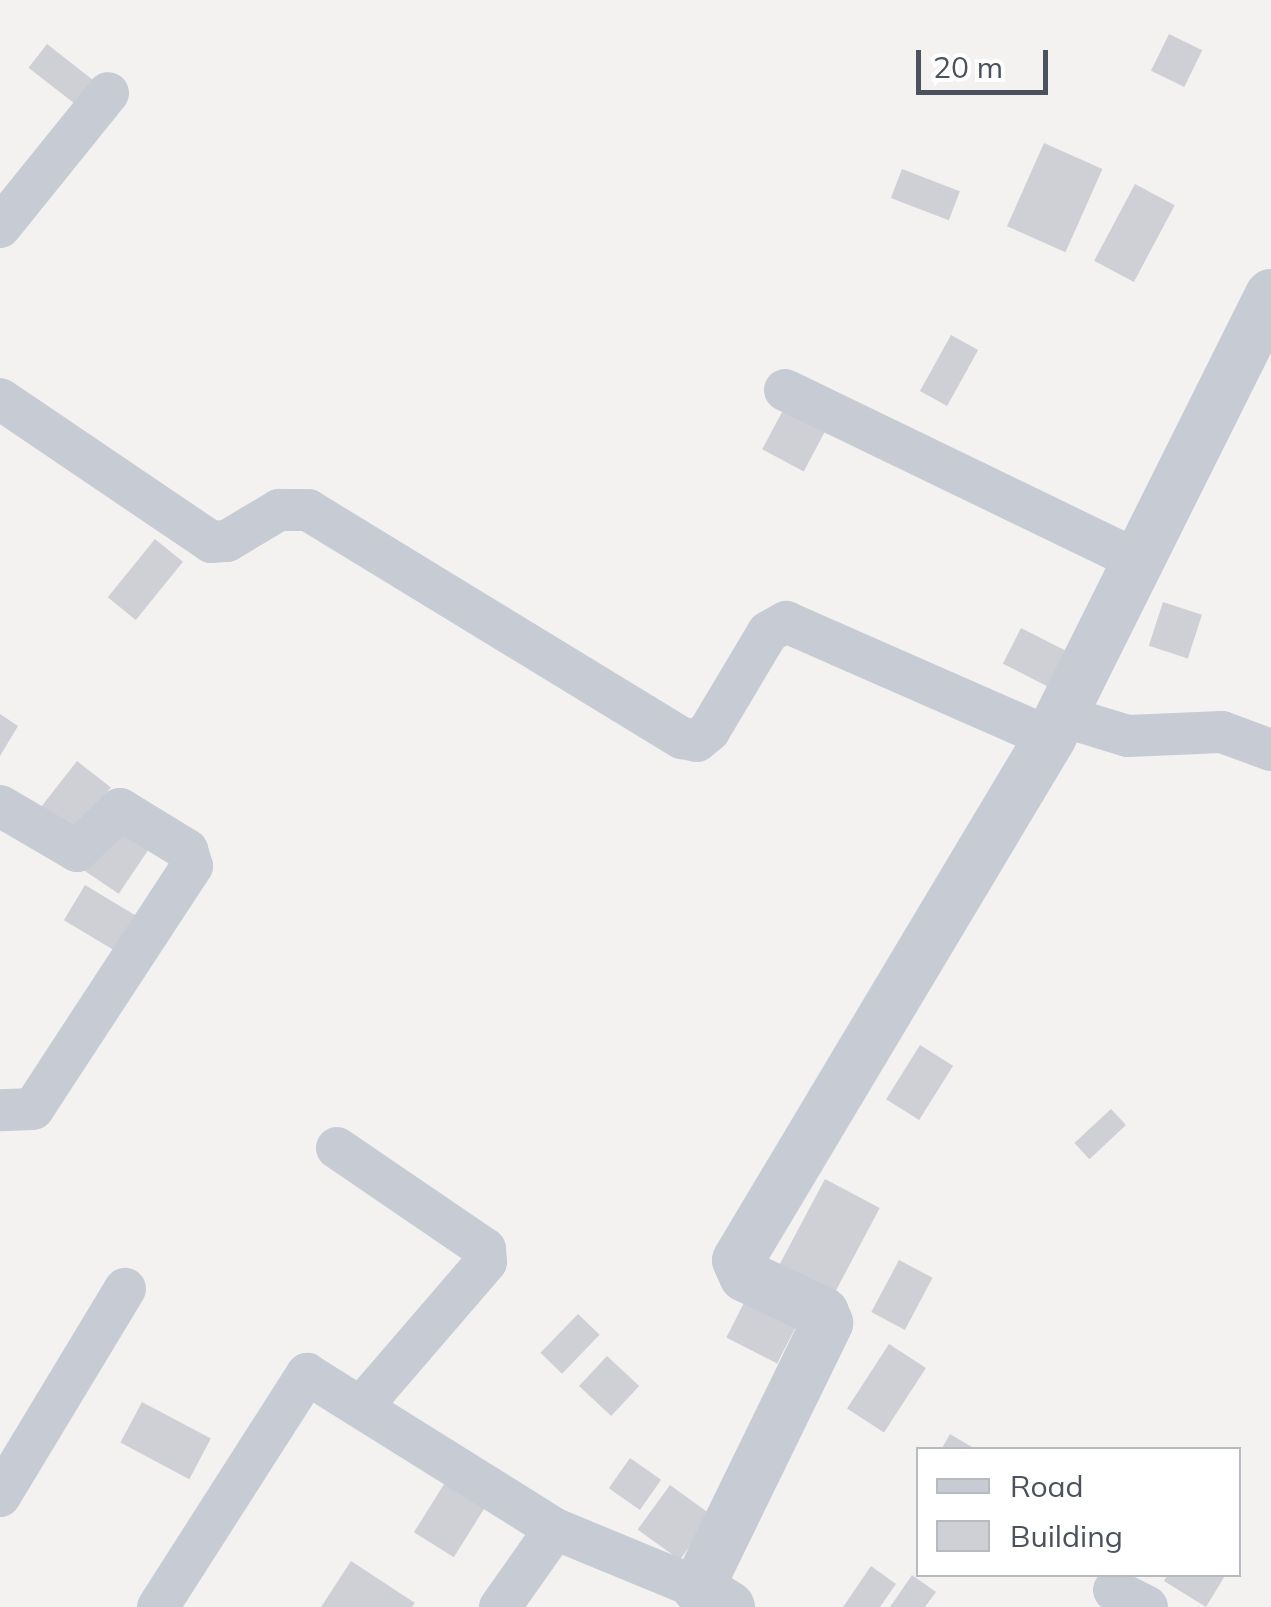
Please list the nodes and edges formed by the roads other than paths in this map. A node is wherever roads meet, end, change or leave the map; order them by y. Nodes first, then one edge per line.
1 (108, 92) dead end
2 (0, 227) edge
3 (1271, 295) edge
4 (785, 390) dead end
5 (0, 399) edge
6 (1138, 561) junction
7 (1056, 727) junction
8 (1271, 750) edge
9 (0, 806) edge
10 (0, 1110) edge
11 (337, 1148) dead end
12 (125, 1289) dead end
13 (362, 1406) junction
14 (0, 1496) edge
15 (555, 1529) junction
16 (698, 1597) edge
17 (158, 1607) edge
18 (500, 1607) edge

1 - 2 street
3 - 6 street
4 - 6 street
5 - 7 street
6 - 7 street
7 - 8 street
7 - 16 street
9 - 10 street
11 - 13 street
12 - 14 street
13 - 15 street
13 - 17 street
15 - 16 street
15 - 18 street

